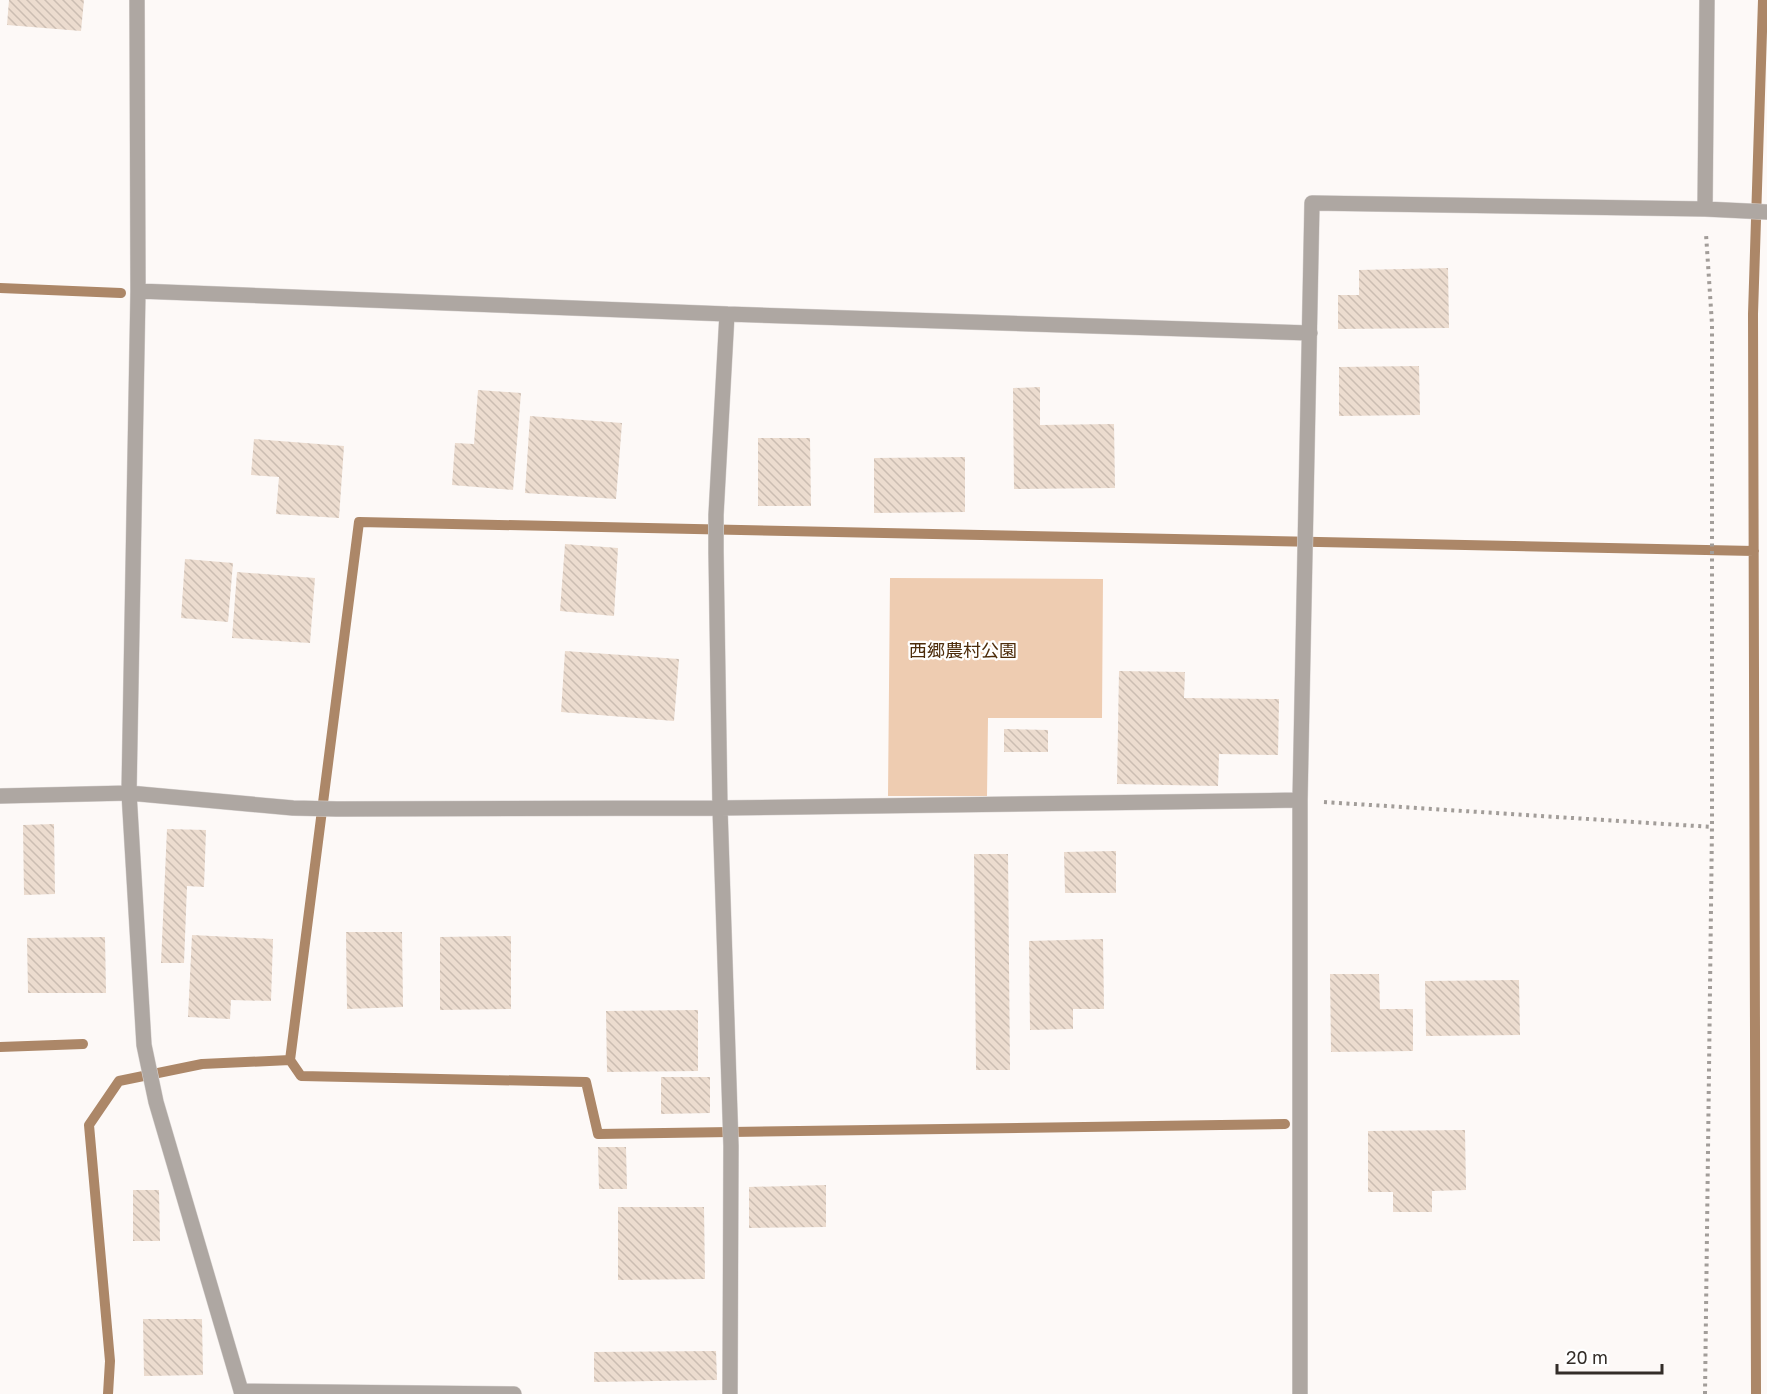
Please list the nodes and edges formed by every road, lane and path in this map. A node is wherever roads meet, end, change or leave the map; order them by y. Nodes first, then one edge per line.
1 (137, 0) edge
2 (1707, 0) edge
3 (1705, 209) junction
4 (1767, 212) edge
5 (138, 291) junction
6 (727, 314) junction
7 (1310, 333) junction
8 (129, 793) junction
9 (0, 796) edge
10 (1300, 800) junction
11 (720, 808) junction
12 (1713, 827) junction
13 (242, 1392) edge
14 (514, 1394) edge
15 (730, 1394) edge
16 (1300, 1394) edge
17 (1705, 1394) edge

1 - 5 street
2 - 3 street
3 - 4 street
3 - 7 street
3 - 12 path
5 - 6 street
5 - 8 street
6 - 7 street
6 - 11 street
7 - 10 street
8 - 9 street
8 - 11 street
8 - 13 street
10 - 11 street
10 - 12 path
10 - 16 street
11 - 15 street
12 - 17 path
13 - 14 street

